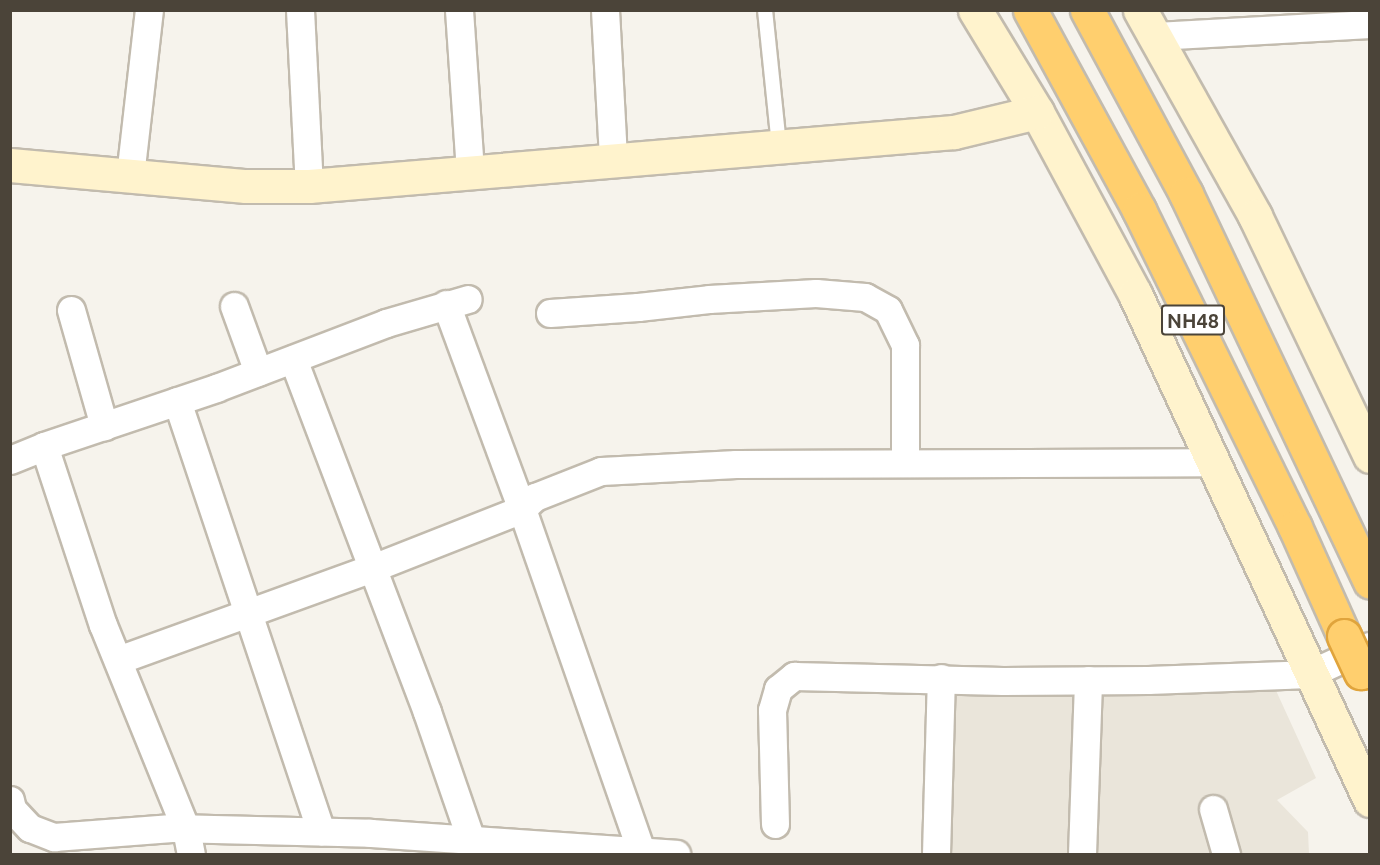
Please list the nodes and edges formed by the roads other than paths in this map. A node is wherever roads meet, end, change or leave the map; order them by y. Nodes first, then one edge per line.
1 (149, 10) edge
2 (300, 10) edge
3 (459, 10) edge
4 (605, 10) edge
5 (765, 10) edge
6 (975, 10) edge
7 (1030, 10) edge
8 (1087, 10) edge
9 (1363, 10) edge
10 (1370, 18) edge
11 (1148, 23) edge
12 (1370, 24) edge
13 (1037, 112) junction
14 (779, 145) junction
15 (613, 159) junction
16 (10, 165) edge
17 (470, 171) junction
18 (130, 176) junction
19 (309, 186) junction
20 (234, 306) dead end
21 (71, 310) dead end
22 (550, 313) dead end
23 (292, 359) junction
24 (258, 372) junction
25 (177, 401) junction
26 (104, 426) junction
27 (44, 446) junction
28 (1370, 456) edge
29 (10, 460) edge
30 (1211, 462) junction
31 (905, 463) junction
32 (522, 509) junction
33 (370, 569) junction
34 (1370, 582) edge
35 (247, 613) junction
36 (117, 660) junction
37 (1361, 662) edge
38 (1309, 674) junction
39 (941, 678) junction
40 (1088, 681) junction
41 (1370, 800) edge
42 (1213, 809) dead end
43 (11, 811) edge
44 (775, 825) dead end
45 (321, 832) junction
46 (471, 840) junction
47 (188, 842) edge
48 (67, 845) edge
49 (538, 849) edge
50 (641, 851) junction
51 (676, 855) edge
52 (936, 855) edge
53 (1082, 855) edge
54 (1226, 855) edge

1 - 18 street
2 - 19 street
3 - 17 street
4 - 15 street
5 - 14 lane
6 - 13 street
7 - 37 highway, NH48
8 - 34 highway, NH48
9 - 10 street
11 - 12 street
11 - 28 street
13 - 14 street
13 - 30 street
14 - 15 street
15 - 17 street
16 - 18 street
17 - 19 street
18 - 19 street
20 - 24 street
21 - 26 street
22 - 31 street
23 - 24 street
23 - 32 street
23 - 33 street
24 - 25 street
25 - 26 street
25 - 35 street
26 - 27 street
27 - 29 street
27 - 36 street
30 - 31 street
30 - 38 street
31 - 32 street
32 - 33 street
32 - 50 street
33 - 35 street
33 - 46 street
35 - 36 street
35 - 45 street
36 - 47 street
37 - 38 street
38 - 40 street
38 - 41 street
39 - 40 street
39 - 44 street
39 - 52 street
40 - 53 street
42 - 54 street
43 - 48 street
45 - 46 street
45 - 47 street
46 - 49 street
47 - 48 street
49 - 50 street
50 - 51 street

